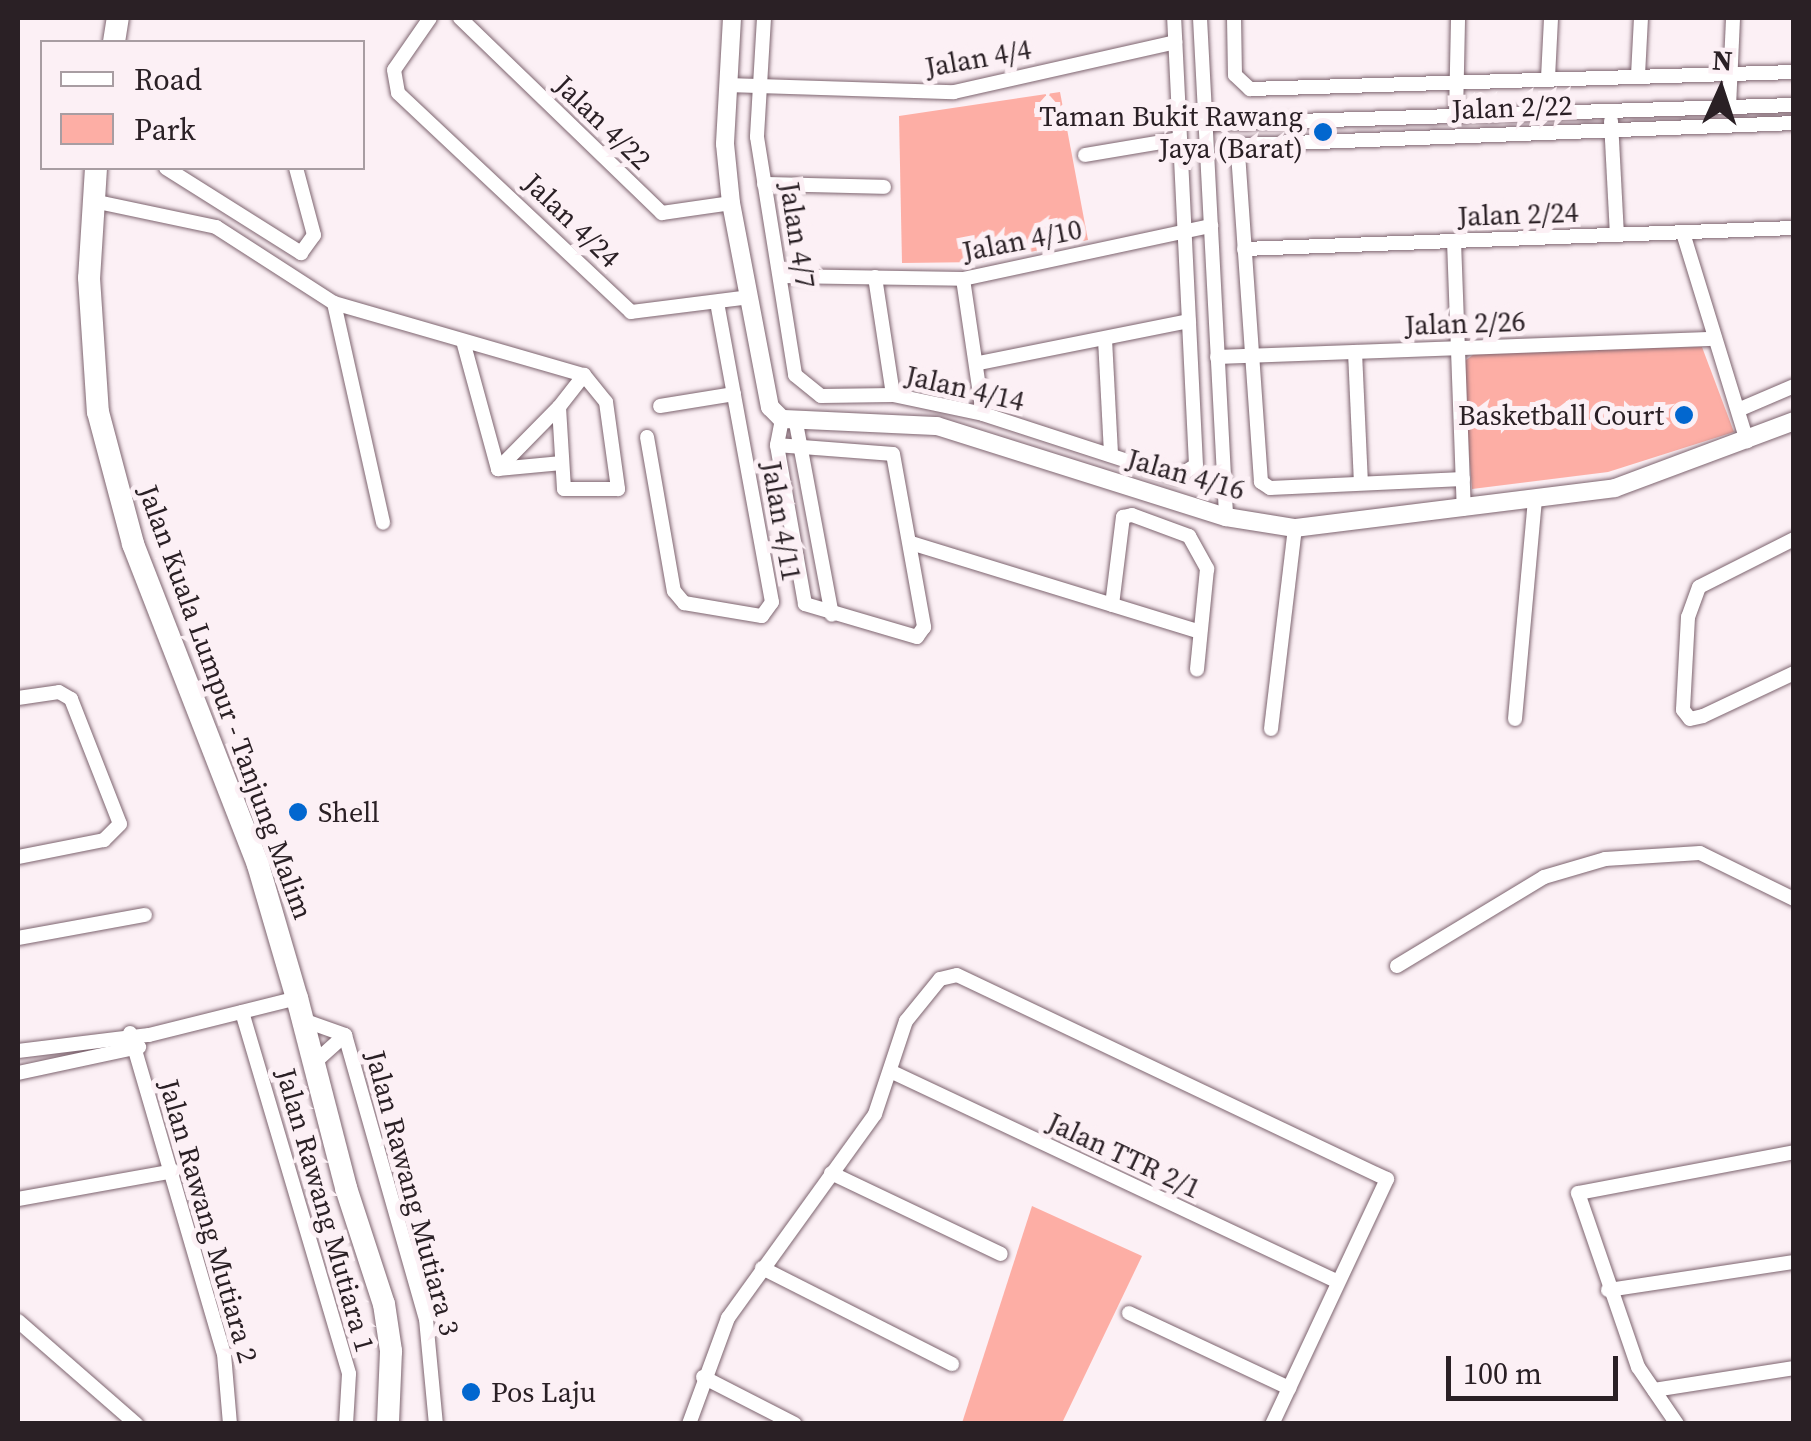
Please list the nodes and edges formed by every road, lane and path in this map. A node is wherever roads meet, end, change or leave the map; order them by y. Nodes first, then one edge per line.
1 (430, 18) edge
2 (460, 18) edge
3 (732, 18) edge
4 (764, 18) edge
5 (1174, 18) edge
6 (1200, 18) edge
7 (1234, 18) edge
8 (1458, 18) edge
9 (1550, 18) edge
10 (1640, 18) edge
11 (1733, 18) edge
12 (1175, 42) junction
13 (1794, 72) edge
14 (1730, 74) junction
15 (1638, 75) junction
16 (1548, 78) junction
17 (1455, 82) junction
18 (727, 85) junction
19 (759, 86) junction
20 (1794, 105) edge
21 (1729, 107) junction
22 (1610, 111) junction
23 (1456, 116) junction
24 (1794, 123) edge
25 (1205, 124) junction
26 (1611, 129) junction
27 (1180, 139) junction
28 (1085, 156) dead end
29 (96, 170) edge
30 (169, 170) edge
31 (297, 170) edge
32 (764, 184) junction
33 (884, 187) dead end
34 (93, 200) junction
35 (731, 203) junction
36 (227, 206) junction
37 (1210, 226) junction
38 (216, 227) junction
39 (1794, 228) edge
40 (1186, 232) junction
41 (1682, 232) junction
42 (1617, 235) junction
43 (1454, 241) junction
44 (1244, 249) junction
45 (780, 276) junction
46 (875, 278) junction
47 (963, 279) junction
48 (749, 298) junction
49 (717, 302) junction
50 (334, 303) junction
51 (1190, 321) junction
52 (1105, 339) junction
53 (1716, 339) junction
54 (463, 342) junction
55 (1458, 348) junction
56 (1355, 352) junction
57 (1250, 356) junction
58 (1217, 358) junction
59 (978, 364) junction
60 (584, 375) junction
61 (808, 386) joint
62 (1794, 386) edge
63 (734, 394) junction
64 (893, 395) junction
65 (660, 406) dead end
66 (559, 407) junction
67 (1738, 410) junction
68 (989, 416) junction
69 (789, 422) junction
70 (1793, 422) edge
71 (647, 437) dead end
72 (1747, 440) junction
73 (988, 442) junction
74 (777, 445) junction
75 (800, 445) junction
76 (1110, 455) junction
77 (562, 463) junction
78 (498, 470) junction
79 (1463, 479) junction
80 (1362, 484) junction
81 (1536, 499) junction
82 (1464, 509) junction
83 (1226, 517) junction
84 (383, 523) dead end
85 (1295, 528) junction
86 (1794, 539) edge
87 (911, 543) junction
88 (1112, 605) junction
89 (832, 615) junction
90 (1200, 632) junction
91 (1197, 670) dead end
92 (1794, 673) edge
93 (18, 698) edge
94 (1516, 718) dead end
95 (1272, 729) dead end
96 (18, 857) edge
97 (1794, 899) edge
98 (145, 915) dead end
99 (18, 938) edge
100 (1397, 966) dead end
101 (300, 1009) junction
102 (242, 1012) junction
103 (130, 1032) junction
104 (149, 1034) junction
105 (345, 1035) junction
106 (18, 1051) edge
107 (134, 1052) junction
108 (315, 1062) junction
109 (890, 1071) junction
110 (18, 1073) edge
111 (1794, 1152) edge
112 (174, 1171) junction
113 (830, 1174) junction
114 (18, 1199) edge
115 (1001, 1254) dead end
116 (1794, 1262) edge
117 (762, 1268) junction
118 (1338, 1282) junction
119 (1608, 1290) junction
120 (1129, 1313) dead end
121 (18, 1322) edge
122 (952, 1364) dead end
123 (1794, 1368) edge
124 (703, 1377) junction
125 (1289, 1388) junction
126 (1654, 1390) junction
127 (136, 1424) edge
128 (230, 1424) edge
129 (346, 1424) edge
130 (388, 1424) edge
131 (436, 1424) edge
132 (690, 1424) edge
133 (794, 1424) edge
134 (1272, 1424) edge
135 (1677, 1424) edge

1 - 49 street, Jalan 4/24
2 - 35 street, Jalan 4/22
3 - 18 street
4 - 19 street, Jalan 4/7
5 - 12 street
6 - 25 street
7 - 17 street
8 - 17 street
9 - 16 street
10 - 15 street
11 - 14 street
12 - 19 street, Jalan 4/4
12 - 27 street
13 - 14 street
14 - 15 street
14 - 21 street
15 - 16 street
16 - 17 street
17 - 23 street
18 - 19 street, Jalan 4/4
18 - 35 street
19 - 32 street, Jalan 4/7
20 - 21 street
21 - 22 street
22 - 23 street
22 - 26 street
23 - 25 street
24 - 26 street, Jalan 2/22
25 - 37 street
26 - 42 street
26 - 44 street, Jalan 2/22
27 - 28 street
27 - 40 street
29 - 34 main road, Jalan Kuala Lumpur - Tanjung Malim
30 - 36 street
31 - 36 street
32 - 33 street
32 - 45 street, Jalan 4/7
34 - 38 street
34 - 101 main road, Jalan Kuala Lumpur - Tanjung Malim
35 - 48 street
36 - 38 street
37 - 40 street, Jalan 4/10
37 - 58 street
38 - 50 street
39 - 41 street, Jalan 2/24
40 - 47 street, Jalan 4/10
40 - 51 street
41 - 42 street, Jalan 2/24
41 - 53 street
42 - 43 street, Jalan 2/24
43 - 44 street, Jalan 2/24
43 - 55 street
44 - 57 street
45 - 46 street, Jalan 4/10
45 - 61 street, Jalan 4/7
46 - 47 street, Jalan 4/10
46 - 64 street
47 - 59 street
48 - 49 street, Jalan 4/24
48 - 69 street
49 - 63 street, Jalan 4/11
50 - 54 street
50 - 84 street
51 - 52 street
51 - 76 street, Jalan 4/14
52 - 59 street
52 - 76 street
53 - 55 street, Jalan 2/26
53 - 67 street
54 - 60 street
54 - 78 street
55 - 56 street, Jalan 2/26
55 - 79 street
56 - 57 street, Jalan 2/26
56 - 80 street
57 - 58 street, Jalan 2/26
57 - 80 street
58 - 83 street
59 - 68 street
60 - 66 street
60 - 77 street
61 - 64 street, Jalan 4/14
62 - 67 street
63 - 65 street
63 - 71 street, Jalan 4/11
64 - 68 street, Jalan 4/14
66 - 77 street
66 - 78 street
67 - 72 street
68 - 73 street
68 - 76 street, Jalan 4/14
69 - 73 street, Jalan 4/16
69 - 74 street
69 - 75 street
70 - 72 street, Jalan 4/16
72 - 81 street, Jalan 4/16
73 - 83 street, Jalan 4/16
74 - 75 street
74 - 89 street
75 - 87 street
75 - 89 street
77 - 78 street
79 - 80 street
79 - 82 street
81 - 82 street, Jalan 4/16
81 - 94 street
82 - 85 street, Jalan 4/16
83 - 85 street, Jalan 4/16
85 - 95 street
86 - 92 street
87 - 88 street
87 - 89 street
88 - 90 street
88 - 90 street
90 - 91 street
93 - 96 street
97 - 100 street
98 - 99 street
101 - 102 street
101 - 105 street
101 - 108 main road, Jalan Kuala Lumpur - Tanjung Malim
102 - 104 street
102 - 129 street, Jalan Rawang Mutiara 1
103 - 104 street
103 - 106 street
103 - 107 street, Jalan Rawang Mutiara 2
104 - 107 street
105 - 108 street
105 - 131 street, Jalan Rawang Mutiara 3
107 - 110 street
107 - 112 street, Jalan Rawang Mutiara 2
108 - 130 main road, Jalan Kuala Lumpur - Tanjung Malim
109 - 113 street
109 - 118 street, Jalan TTR 2/1
109 - 118 street
111 - 119 street
112 - 114 street
112 - 128 street, Jalan Rawang Mutiara 2
113 - 115 street
113 - 117 street
116 - 119 street
117 - 122 street
117 - 124 street
118 - 125 street
119 - 126 street
120 - 125 street
121 - 127 street
123 - 126 street
124 - 132 street
124 - 133 street
125 - 134 street
126 - 135 street

